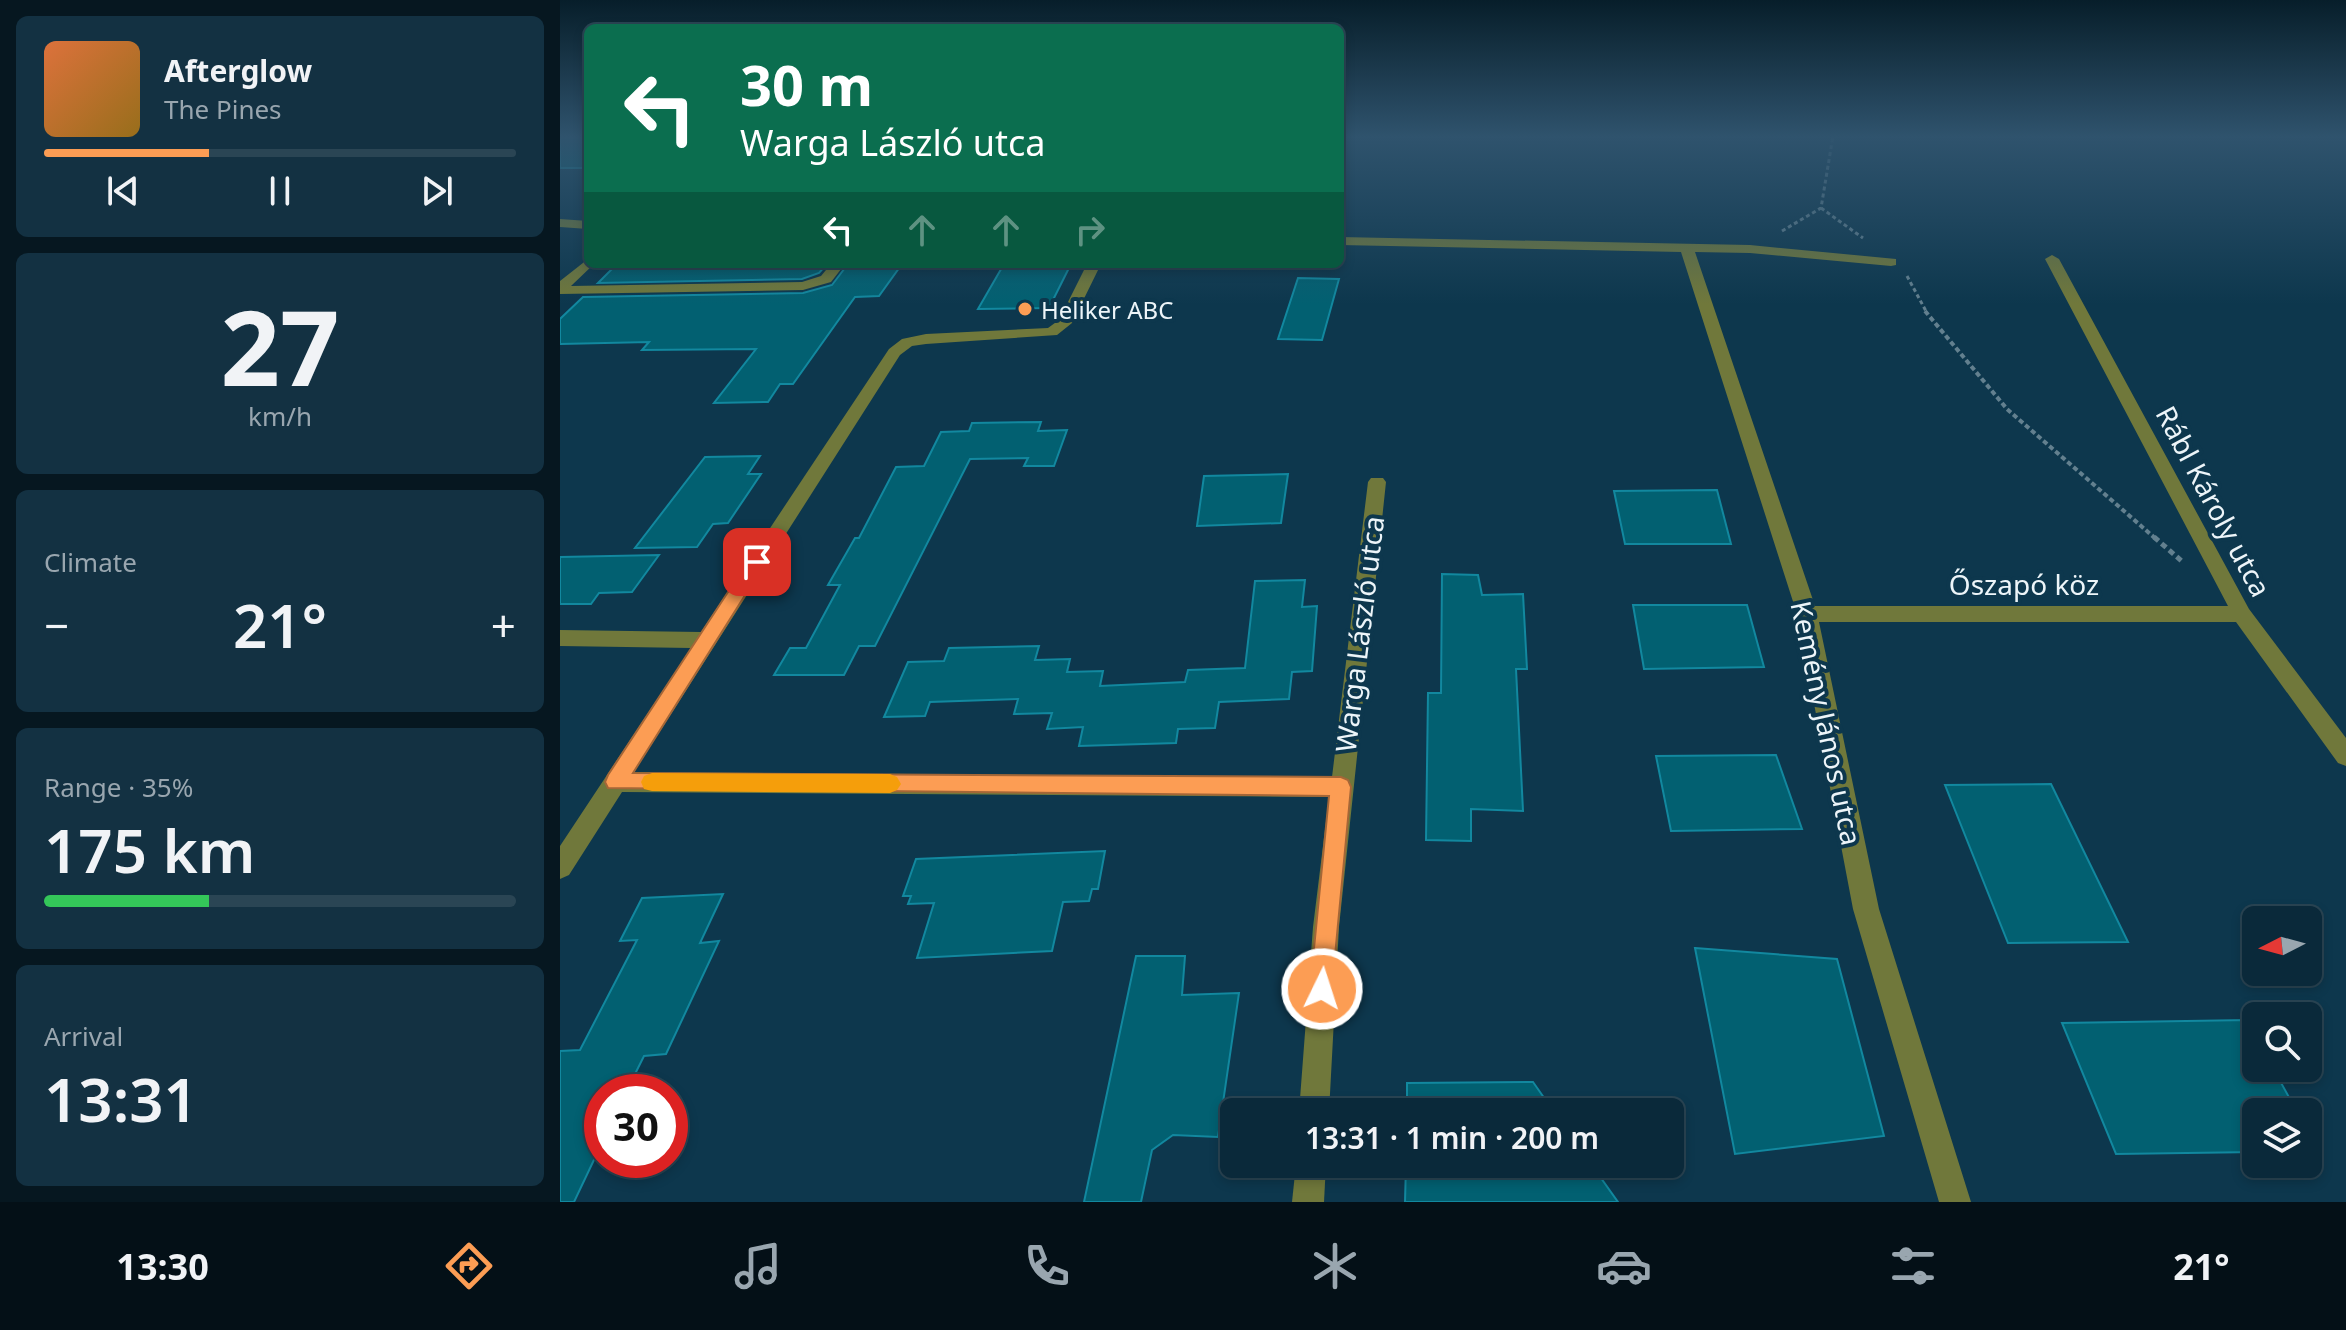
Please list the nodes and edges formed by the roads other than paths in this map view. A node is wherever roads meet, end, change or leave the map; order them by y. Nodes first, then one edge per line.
1 (560, 223) edge
2 (584, 225) edge
3 (1344, 241) edge
4 (1687, 248) junction
5 (2052, 259) dead end
6 (1891, 262) road end
7 (584, 267) edge
8 (835, 268) edge
9 (1092, 268) edge
10 (560, 289) edge
11 (1377, 482) dead end
12 (1807, 614) junction
13 (2242, 614) junction
14 (560, 638) edge
15 (706, 640) junction
16 (2346, 756) edge
17 (616, 782) junction
18 (1341, 787) junction
19 (560, 867) edge
20 (1315, 1098) edge
21 (1310, 1178) edge
22 (1308, 1202) edge
23 (1955, 1202) edge

1 - 2 street
3 - 4 street
4 - 6 street
4 - 12 street, Kemény János utca
5 - 13 street, Rábl Károly utca
7 - 10 street
8 - 10 street
9 - 15 street
11 - 18 street, Warga László utca
12 - 13 street, Őszapó köz
12 - 23 street, Kemény János utca
13 - 16 street, Rábl Károly utca
14 - 15 street
15 - 17 street
17 - 18 street, Warga László utca
17 - 19 street
18 - 20 street, Warga László utca
21 - 22 street

